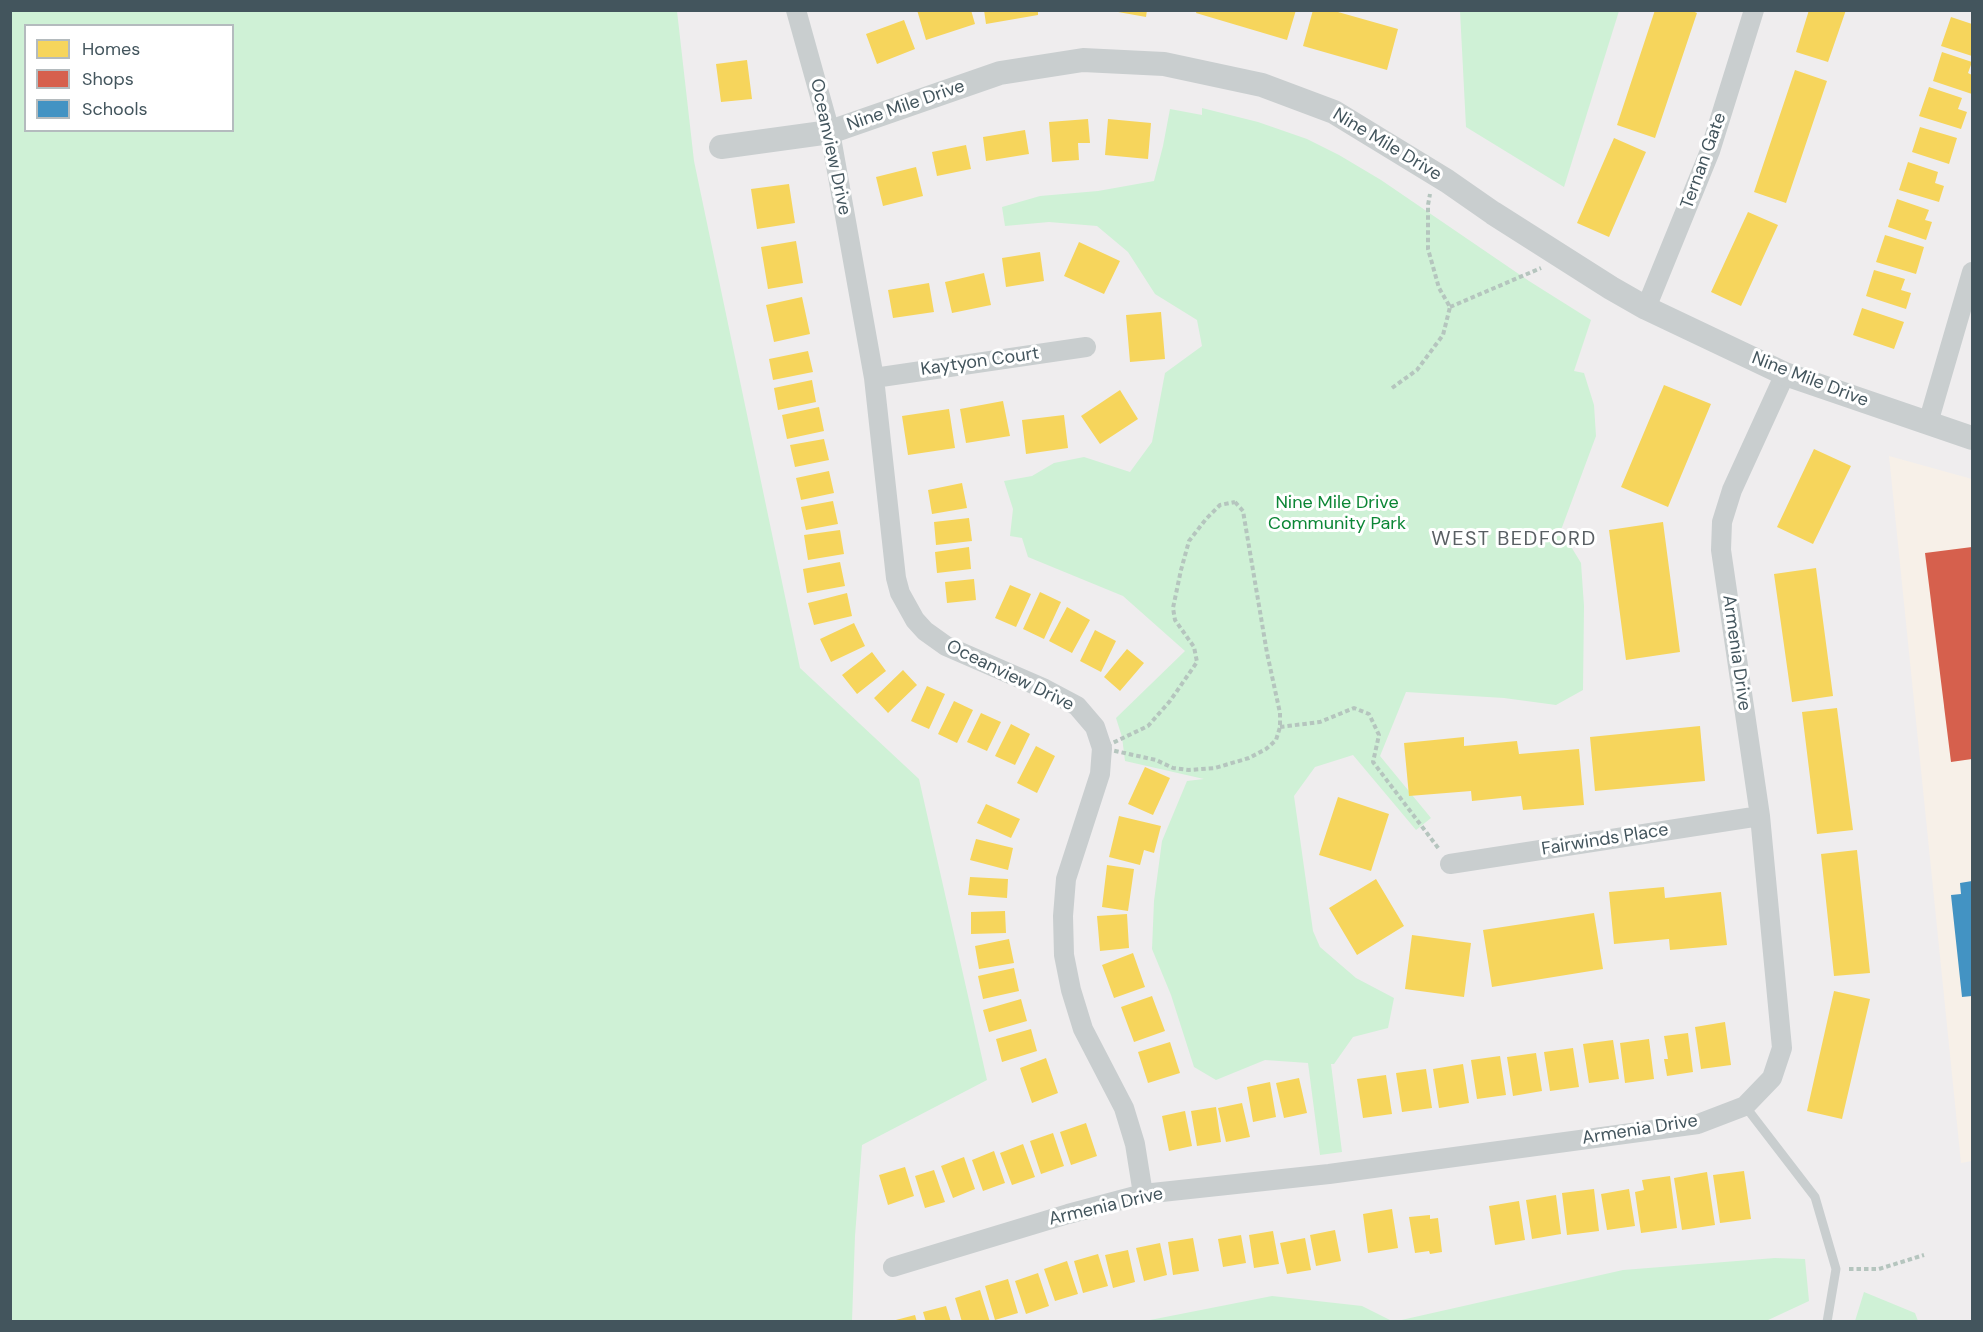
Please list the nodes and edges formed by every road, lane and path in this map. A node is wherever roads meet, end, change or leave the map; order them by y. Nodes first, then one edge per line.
1 (796, 10) edge
2 (1754, 10) edge
3 (830, 132) junction
4 (721, 147) dead end
5 (1433, 172) junction
6 (1564, 258) junction
7 (1972, 272) edge
8 (1450, 307) junction
9 (1646, 308) junction
10 (1086, 346) dead end
11 (1785, 374) junction
12 (874, 378) junction
13 (1392, 388) dead end
14 (1928, 423) junction
15 (1972, 438) edge
16 (1280, 727) junction
17 (1102, 748) junction
18 (1760, 816) junction
19 (1450, 864) joint
20 (1745, 1106) junction
21 (1143, 1194) junction
22 (1924, 1255) dead end
23 (893, 1267) dead end
24 (1836, 1269) junction
25 (1827, 1322) edge

1 - 3 street, Oceanview Drive
2 - 9 street, Ternan Gate
3 - 4 street, Nine Mile Drive
3 - 5 street, Nine Mile Drive
3 - 12 street, Oceanview Drive
5 - 6 street, Nine Mile Drive
5 - 8 path
6 - 8 path
6 - 9 street, Nine Mile Drive
7 - 14 street
8 - 13 path
9 - 11 street, Nine Mile Drive
10 - 12 street, Kaytyon Court
11 - 14 street, Nine Mile Drive
11 - 18 street, Armenia Drive
12 - 17 street, Oceanview Drive
14 - 15 street, Nine Mile Drive
16 - 17 path
16 - 17 path
16 - 19 path
17 - 21 street
18 - 19 street, Fairwinds Place
18 - 20 street, Armenia Drive
20 - 21 street, Armenia Drive
20 - 24 lane
21 - 23 street, Armenia Drive
22 - 24 path
24 - 25 lane

